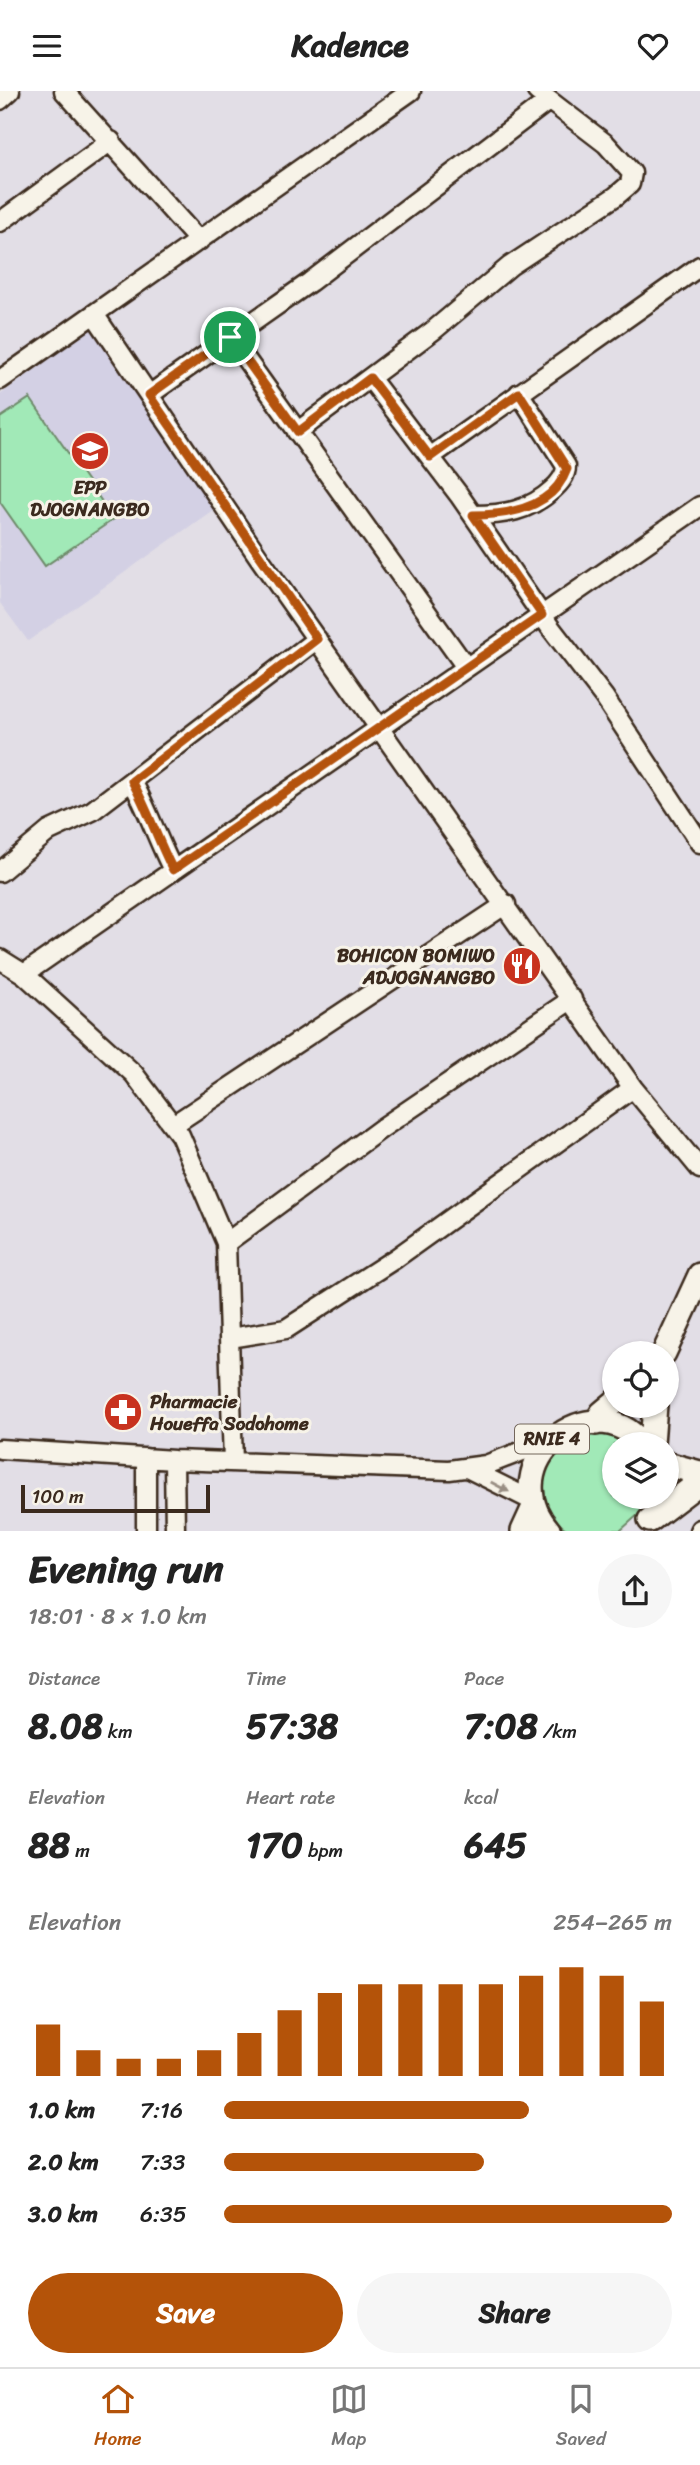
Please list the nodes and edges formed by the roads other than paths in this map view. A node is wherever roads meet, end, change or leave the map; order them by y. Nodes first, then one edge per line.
1 (10, 91) edge
2 (64, 91) edge
3 (398, 94) edge
4 (542, 96) edge
5 (0, 100) edge
6 (111, 141) junction
7 (0, 222) edge
8 (199, 241) junction
9 (700, 266) edge
10 (94, 314) junction
11 (230, 337) junction
12 (370, 378) junction
13 (0, 380) edge
14 (519, 393) junction
15 (149, 395) junction
16 (298, 432) junction
17 (430, 457) junction
18 (700, 506) edge
19 (473, 515) junction
20 (542, 615) junction
21 (317, 639) junction
22 (466, 667) junction
23 (381, 726) junction
24 (132, 781) junction
25 (700, 843) edge
26 (173, 870) junction
27 (0, 872) edge
28 (506, 904) junction
29 (0, 959) edge
30 (24, 974) junction
31 (572, 999) junction
32 (634, 1088) junction
33 (173, 1125) junction
34 (697, 1159) edge
35 (226, 1243) junction
36 (700, 1275) edge
37 (230, 1338) junction
38 (670, 1341) edge
39 (602, 1413) edge
40 (596, 1423) junction
41 (625, 1432) edge
42 (551, 1440) junction
43 (0, 1449) edge
44 (146, 1458) junction
45 (174, 1460) junction
46 (233, 1462) junction
47 (679, 1467) edge
48 (469, 1469) junction
49 (700, 1473) edge
50 (700, 1482) edge
51 (533, 1504) junction
52 (652, 1509) edge
53 (645, 1525) edge
54 (146, 1531) edge
55 (175, 1531) edge
56 (523, 1531) edge
57 (549, 1531) edge

1 - 5 street
2 - 6 street
3 - 8 street
4 - 11 street
4 - 12 street
6 - 7 street
6 - 8 street
8 - 10 street
9 - 14 street
10 - 13 street
10 - 15 street
11 - 15 street
11 - 16 street
12 - 16 street
12 - 17 street
14 - 17 street
14 - 19 street
15 - 21 street
16 - 22 street
17 - 19 street
18 - 20 street
19 - 20 street
20 - 22 street
20 - 25 street
21 - 23 street
21 - 24 street
22 - 23 street
23 - 26 street
23 - 28 street
24 - 26 street
24 - 27 street
26 - 30 street
28 - 31 street
28 - 33 street
29 - 30 street
30 - 33 street
31 - 32 street
31 - 35 street
32 - 34 street
32 - 37 street
33 - 35 street
35 - 37 street
36 - 38 main road
37 - 46 street
39 - 40 main road
40 - 41 main road, RNIE 4
40 - 42 main road, RNIE 4
42 - 48 street
42 - 51 main road, RNIE 4
43 - 44 street
44 - 45 street
44 - 54 street
45 - 46 street
45 - 55 street
46 - 48 street
47 - 49 main road
48 -> 51 street
50 - 53 main road
51 - 56 main road, RNIE 4
51 - 57 main road
52 - 53 main road

